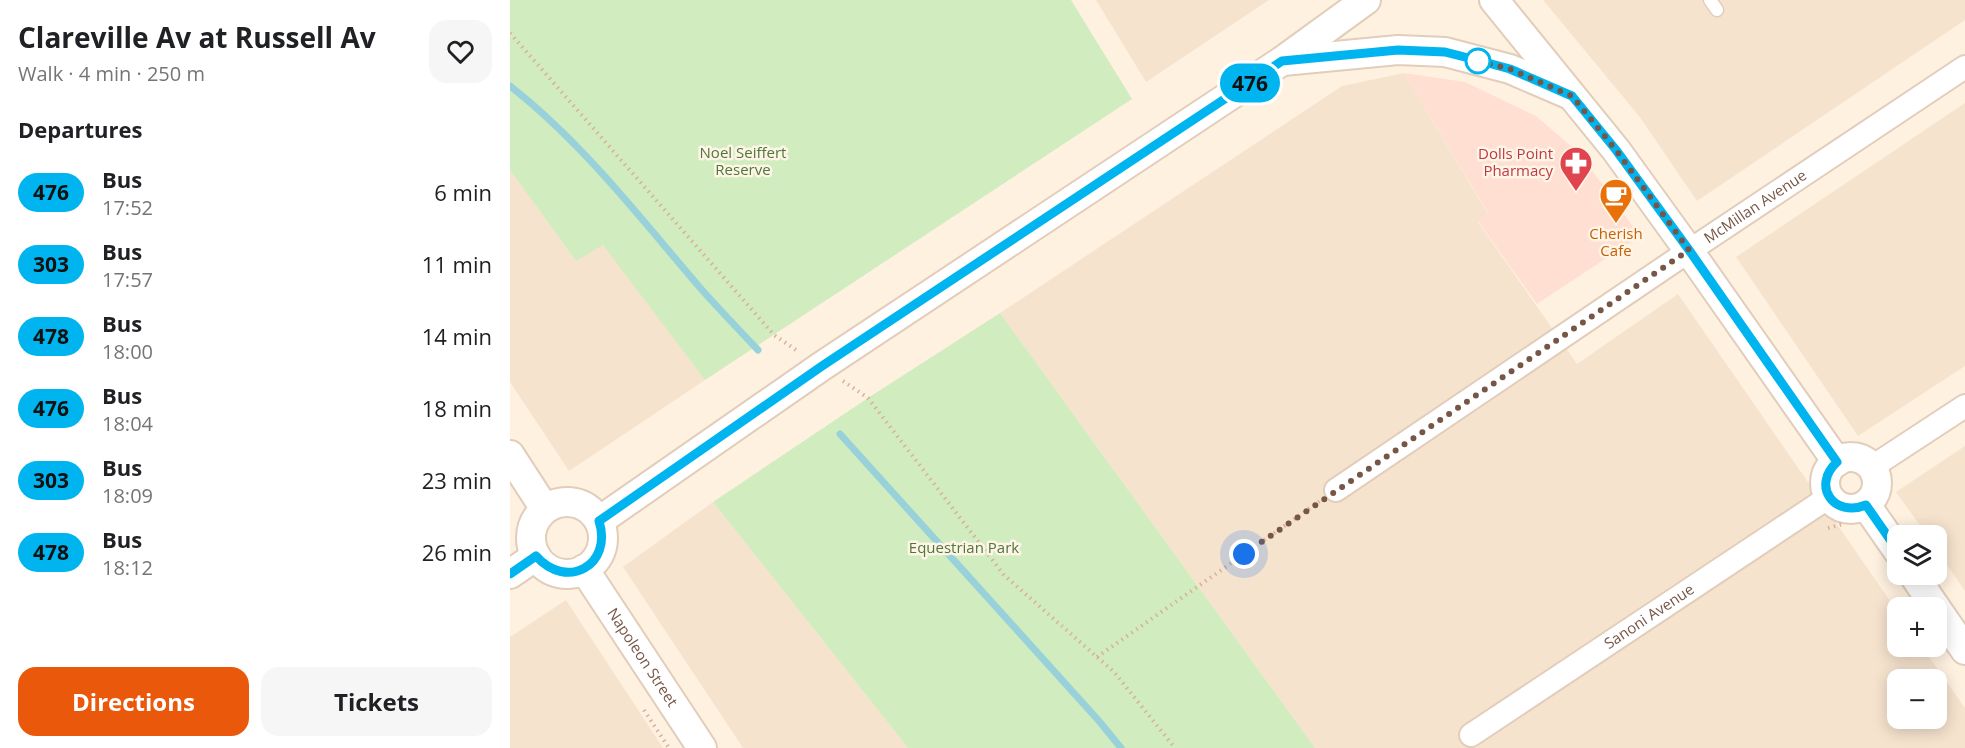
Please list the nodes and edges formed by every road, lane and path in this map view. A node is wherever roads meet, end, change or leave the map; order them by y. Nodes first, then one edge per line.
1 (1366, 0) edge
2 (1494, 0) edge
3 (510, 33) edge
4 (1282, 61) junction
5 (1965, 67) edge
6 (1572, 96) junction
7 (1689, 250) junction
8 (822, 366) junction
9 (1965, 406) edge
10 (510, 455) edge
11 (1837, 462) junction
12 (1872, 467) junction
13 (1336, 490) joint
14 (1829, 497) junction
15 (1866, 505) junction
16 (545, 509) junction
17 (599, 521) junction
18 (1843, 524) dead end
19 (1828, 528) dead end
20 (1887, 535) edge
21 (536, 556) junction
22 (584, 569) junction
23 (510, 574) edge
24 (1947, 624) edge
25 (1965, 650) edge
26 (1097, 657) junction
27 (1471, 735) dead end
28 (702, 748) edge
29 (1175, 748) edge

1 - 4 street
2 - 6 street
3 - 8 path
4 - 6 street
4 - 8 street
5 - 7 street, McMillan Avenue
6 - 7 street
7 - 11 street
7 - 13 street, McMillan Avenue
8 - 17 street
8 - 26 path
9 - 12 street
10 - 16 street
11 - 12 street
11 - 14 street
12 - 15 street
13 - 26 path
14 - 15 street
14 - 27 street, Sanoni Avenue
15 - 20 street
16 - 17 street
16 - 21 street
17 - 22 street
18 - 19 path
21 - 22 street
21 - 23 street
22 - 28 street, Napoleon Street
24 - 25 street
26 - 29 path

